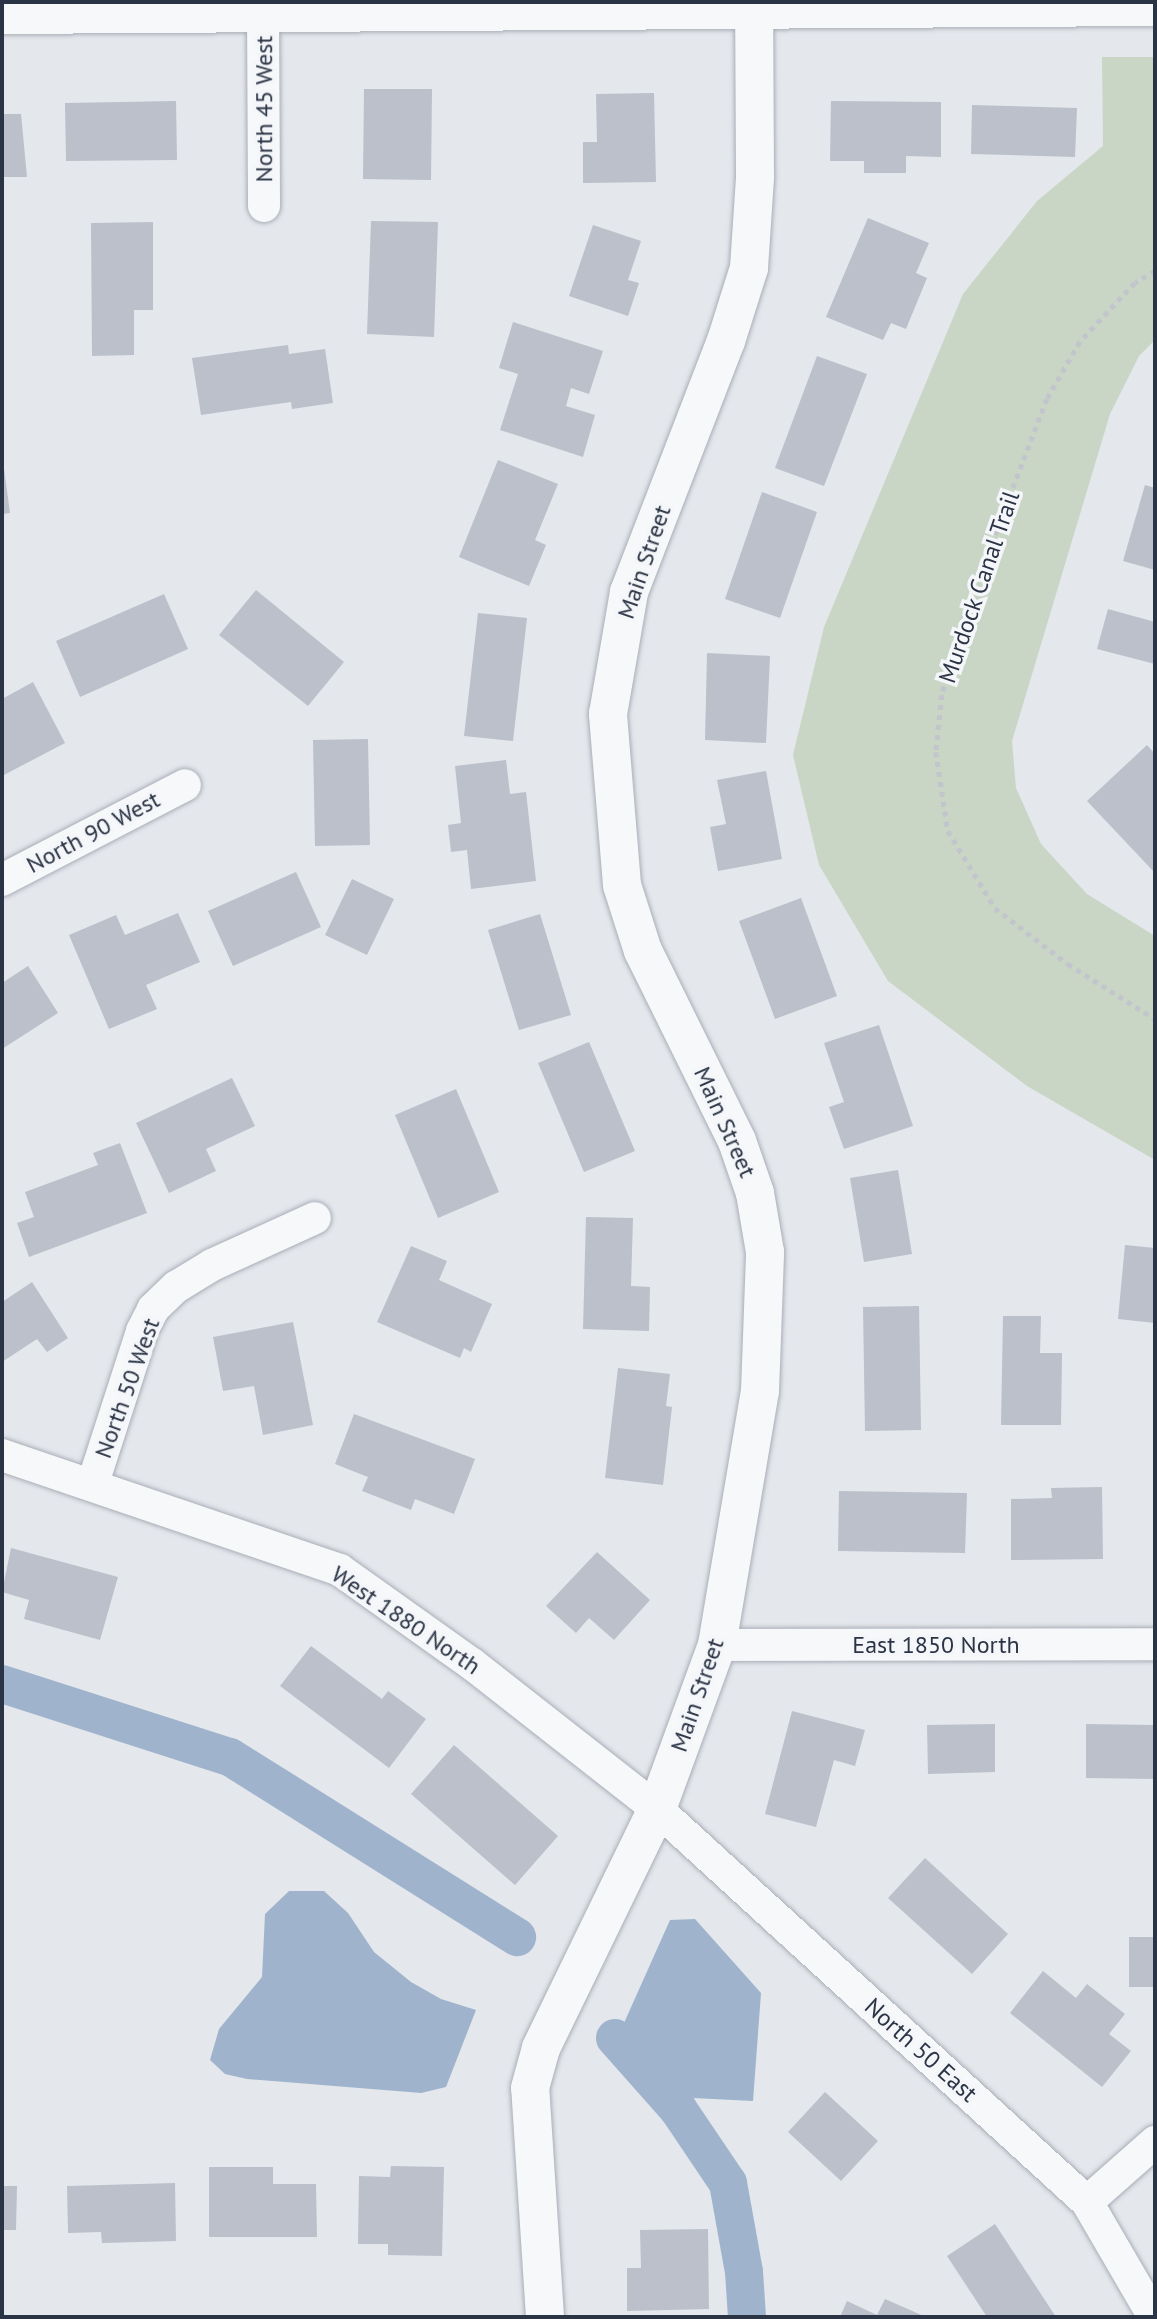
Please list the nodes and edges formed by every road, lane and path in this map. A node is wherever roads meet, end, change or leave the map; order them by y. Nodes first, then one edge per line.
1 (754, 7) junction
2 (1155, 7) edge
3 (263, 11) junction
4 (2, 15) edge
5 (264, 206) dead end
6 (1155, 271) edge
7 (185, 785) dead end
8 (2, 880) edge
9 (1155, 1019) edge
10 (315, 1218) dead end
11 (2, 1455) edge
12 (93, 1483) junction
13 (1155, 1644) edge
14 (716, 1645) junction
15 (657, 1809) junction
16 (1155, 2142) edge
17 (1087, 2202) junction
18 (545, 2317) edge
19 (1154, 2317) edge

1 - 2 street
1 - 3 street
1 - 14 street, Main Street
3 - 4 street
3 - 5 street, North 45 West
6 - 9 path, Murdock Canal Trail
7 - 8 street, North 90 West
10 - 12 street, North 50 West
11 - 12 street, West 1880 North
12 - 15 street, West 1880 North
13 - 14 street, East 1850 North
14 - 15 street, Main Street
15 - 17 street, North 50 East
15 - 18 street, Main Street
16 - 17 street
17 - 19 street, North 50 East

